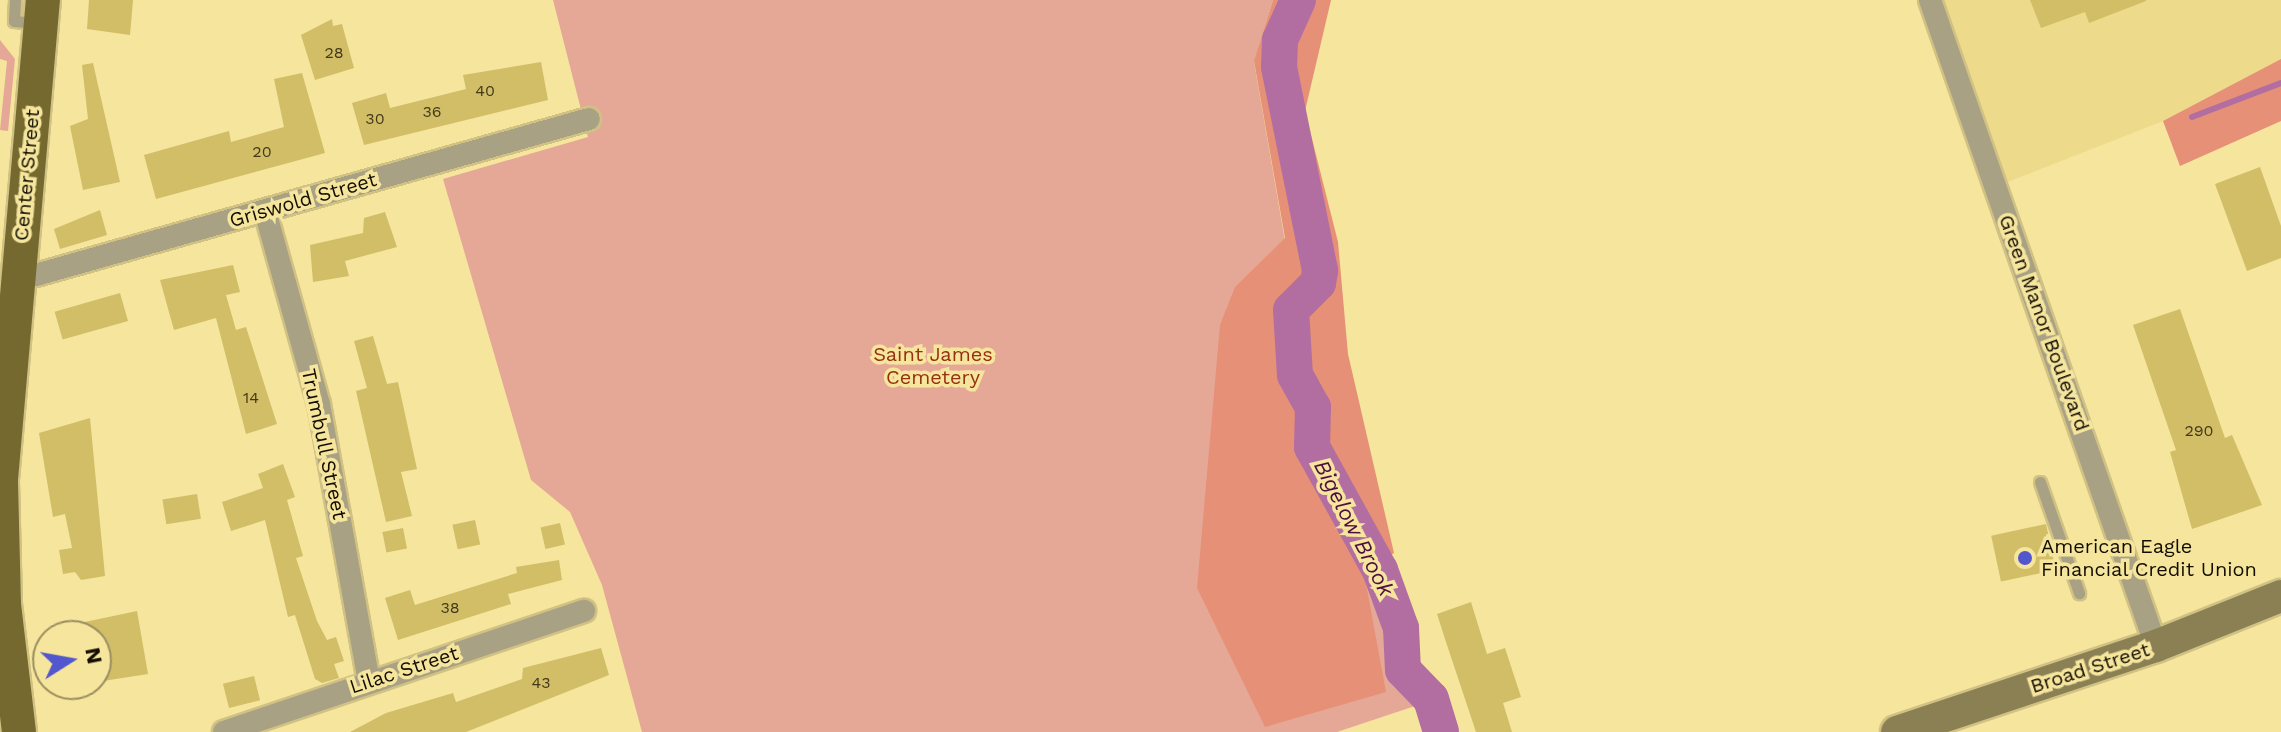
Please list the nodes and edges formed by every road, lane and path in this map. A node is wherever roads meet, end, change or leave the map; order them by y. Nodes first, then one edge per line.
1 (15, 0) edge
2 (1930, 0) edge
3 (33, 15) edge
4 (0, 19) edge
5 (589, 119) dead end
6 (265, 211) junction
7 (18, 280) junction
8 (4, 391) edge
9 (2040, 482) dead end
10 (2079, 593) dead end
11 (2281, 596) edge
12 (584, 611) dead end
13 (2156, 646) junction
14 (369, 681) junction
15 (19, 732) edge
16 (224, 732) edge
17 (1897, 732) edge

1 - 3 lane
2 - 13 street, Green Manor Boulevard
3 - 4 lane
3 - 7 main road, Center Street
5 - 6 street, Griswold Street
6 - 7 street, Griswold Street
6 - 14 street, Trumbull Street
7 - 8 main road, Center Street
8 - 15 main road, Center Street
9 - 10 lane
11 - 13 main road, Broad Street
12 - 14 street, Lilac Street
13 - 17 main road, Broad Street
14 - 16 street, Lilac Street

